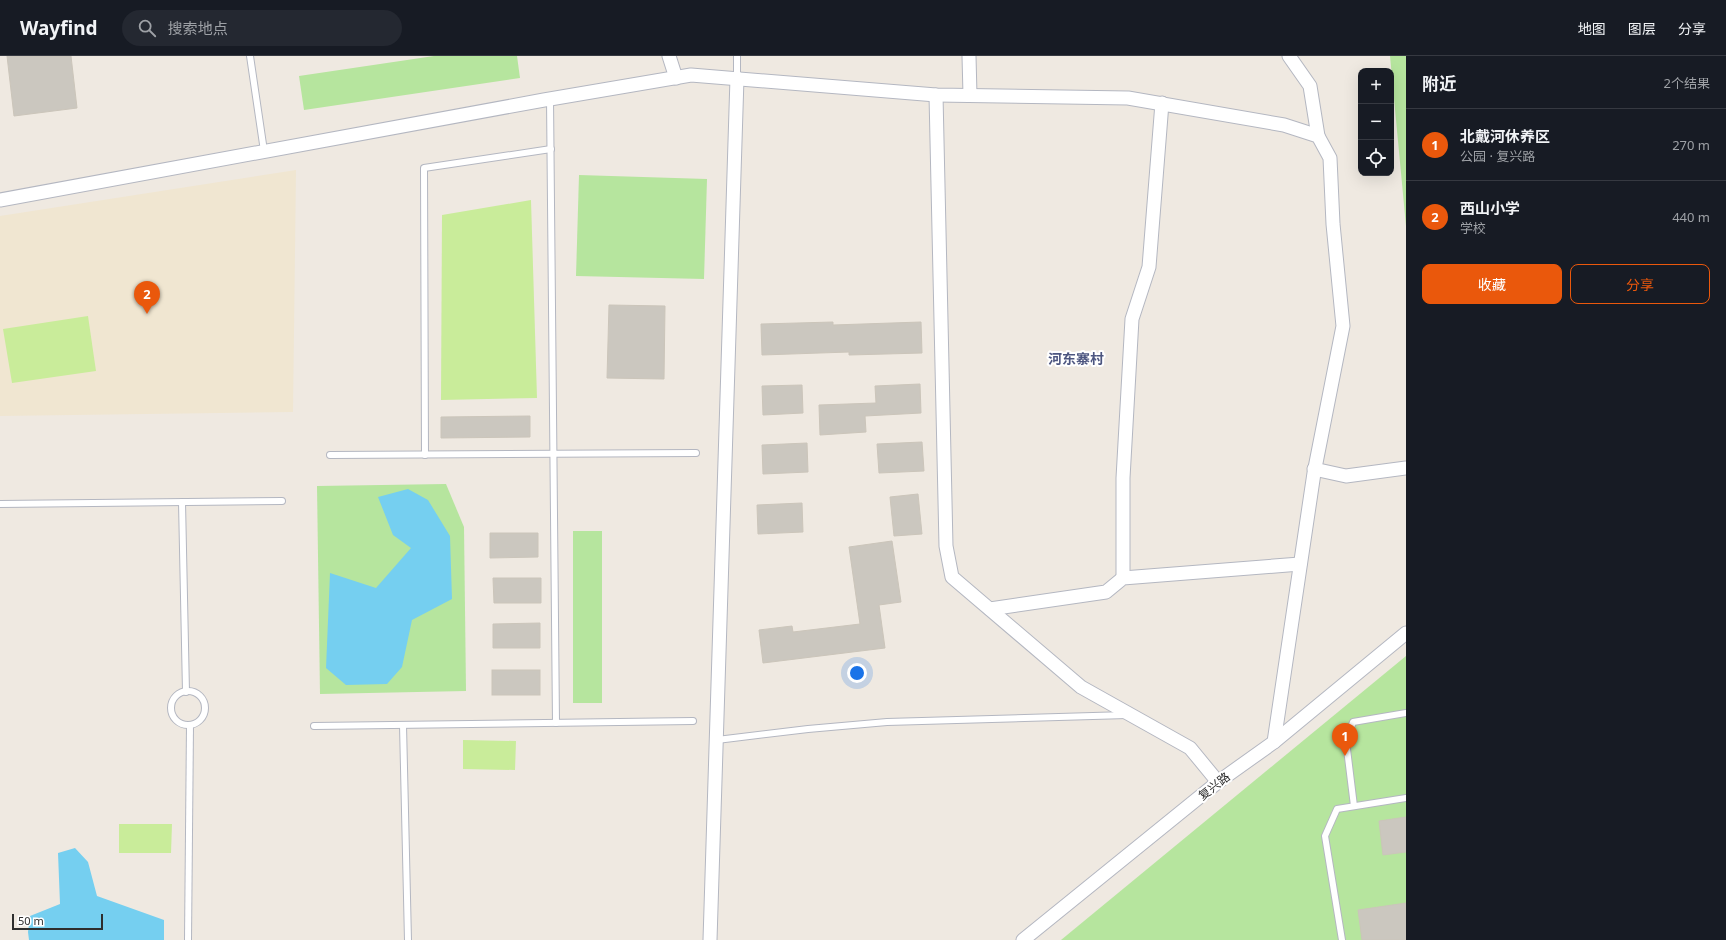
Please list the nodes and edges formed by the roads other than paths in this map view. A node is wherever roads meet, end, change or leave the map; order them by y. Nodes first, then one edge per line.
1 (250, 56) edge
2 (669, 56) edge
3 (737, 56) edge
4 (969, 56) edge
5 (1289, 56) edge
6 (676, 78) junction
7 (737, 78) junction
8 (936, 95) junction
9 (970, 95) junction
10 (550, 99) junction
11 (1162, 103) junction
12 (1318, 136) junction
13 (551, 149) junction
14 (264, 151) junction
15 (0, 200) edge
16 (554, 454) junction
17 (696, 454) dead end
18 (330, 455) dead end
19 (425, 455) junction
20 (1406, 468) edge
21 (1314, 469) junction
22 (282, 501) dead end
23 (182, 502) junction
24 (0, 504) edge
25 (1300, 564) junction
26 (1123, 578) junction
27 (990, 609) junction
28 (1406, 632) edge
29 (186, 692) junction
30 (1406, 713) edge
31 (1131, 715) junction
32 (693, 721) dead end
33 (556, 723) junction
34 (190, 725) junction
35 (403, 725) junction
36 (314, 726) dead end
37 (717, 740) junction
38 (1274, 742) junction
39 (1218, 782) junction
40 (1406, 798) edge
41 (1354, 806) junction
42 (188, 940) edge
43 (408, 940) edge
44 (710, 940) edge
45 (1024, 940) edge
46 (1342, 940) edge

1 - 14 lane
2 - 6 street
3 - 7 lane
4 - 9 street
5 - 12 street
6 - 7 street
6 - 10 street
7 - 8 street
7 - 37 street
8 - 9 street
8 - 27 street
9 - 11 street
10 - 13 lane
10 - 14 street
11 - 12 street
11 - 26 street
12 - 21 street
13 - 16 lane
13 - 19 lane
14 - 15 street
16 - 17 lane
16 - 19 lane
16 - 33 lane
18 - 19 lane
20 - 21 street
21 - 25 street
22 - 23 lane
23 - 24 lane
23 - 29 lane
25 - 26 street
25 - 38 street
26 - 27 street
27 - 31 street
28 - 38 street, 复兴路
29 - 34 lane
29 - 34 lane
30 - 41 lane
31 - 37 lane
31 - 39 street
32 - 33 lane
33 - 35 lane
34 - 42 lane
35 - 36 lane
35 - 43 lane
37 - 44 street
38 - 39 street, 复兴路
39 - 45 street, 复兴路
40 - 41 lane
41 - 46 lane

